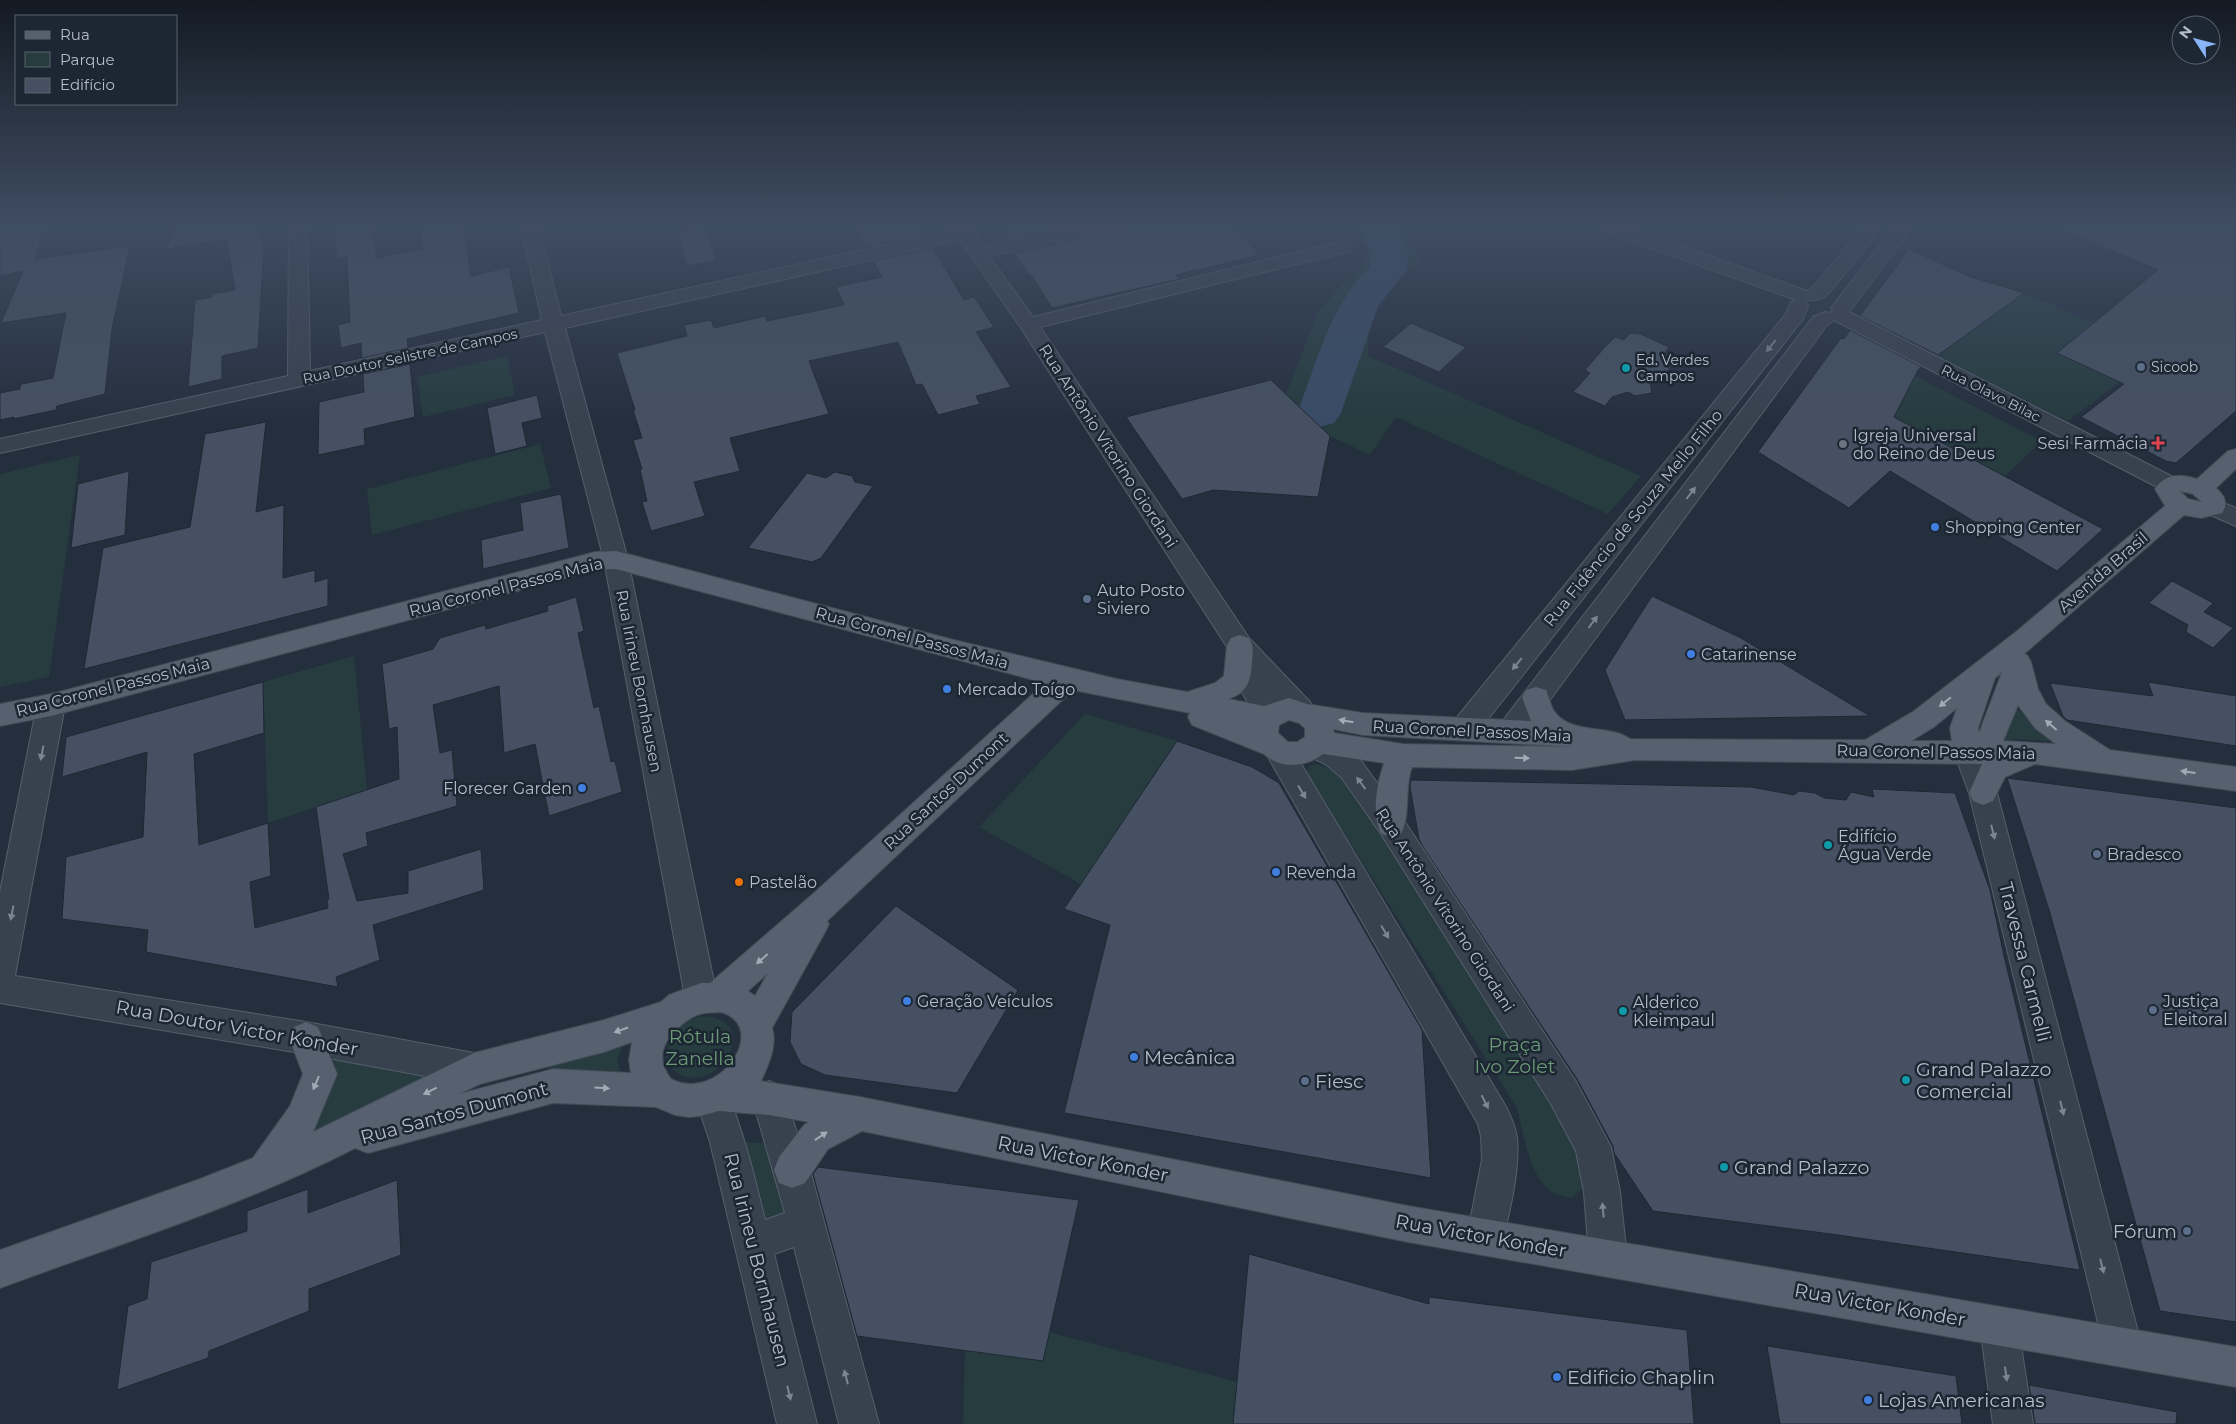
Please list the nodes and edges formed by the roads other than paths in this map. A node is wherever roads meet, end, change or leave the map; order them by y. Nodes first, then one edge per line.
1 (299, 288) edge
2 (545, 288) edge
3 (704, 288) edge
4 (1002, 288) edge
5 (1172, 288) edge
6 (1777, 288) edge
7 (1822, 288) edge
8 (1855, 288) edge
9 (1805, 299) junction
10 (1835, 314) junction
11 (554, 324) junction
12 (1028, 324) junction
13 (300, 380) junction
14 (1734, 393) junction
15 (1759, 403) junction
16 (0, 446) edge
17 (2236, 456) edge
18 (1680, 459) junction
19 (1708, 470) junction
20 (2176, 495) junction
21 (2208, 498) junction
22 (2236, 518) edge
23 (1622, 533) junction
24 (1651, 546) junction
25 (616, 560) junction
26 (1536, 639) junction
27 (1240, 645) junction
28 (2022, 650) junction
29 (1568, 655) junction
30 (1983, 672) junction
31 (1068, 678) junction
32 (1536, 697) junction
33 (1157, 698) junction
34 (1190, 701) junction
35 (51, 705) junction
36 (1304, 712) junction
37 (0, 715) edge
38 (1464, 729) junction
39 (1511, 731) junction
40 (1271, 732) junction
41 (1565, 734) junction
42 (1317, 744) junction
43 (1635, 748) junction
44 (1870, 751) junction
45 (1976, 752) junction
46 (2034, 753) junction
47 (1404, 755) junction
48 (2107, 761) junction
49 (2236, 780) edge
50 (1983, 793) junction
51 (1391, 825) junction
52 (825, 903) junction
53 (0, 974) edge
54 (0, 988) edge
55 (710, 997) junction
56 (667, 1015) junction
57 (756, 1025) junction
58 (306, 1038) junction
59 (753, 1060) junction
60 (474, 1069) junction
61 (553, 1086) junction
62 (660, 1091) junction
63 (715, 1096) junction
64 (769, 1098) junction
65 (860, 1114) junction
66 (311, 1152) junction
67 (265, 1170) junction
68 (792, 1170) junction
69 (806, 1224) junction
70 (1484, 1237) junction
71 (753, 1244) junction
72 (1608, 1258) junction
73 (0, 1269) edge
74 (1999, 1326) junction
75 (2123, 1347) junction
76 (2236, 1367) edge
77 (797, 1424) edge
78 (859, 1424) edge
79 (2013, 1424) edge

1 - 13 street
2 - 11 street, Rua Irineu Bornhausen
3 - 11 street, Rua Doutor Selistre de Campos
4 - 12 street, Rua Antônio Vitorino Giordani
5 - 12 street
6 - 9 street
7 - 9 street, Rua Fidêncio de Souza Mello Filho
8 - 10 street, Rua Fidêncio de Souza Mello Filho
9 - 10 street, Rua Olavo Bilac
9 -> 14 street, Rua Fidêncio de Souza Mello Filho
10 - 15 street, Rua Fidêncio de Souza Mello Filho
10 - 20 street, Rua Olavo Bilac
11 - 13 street, Rua Doutor Selistre de Campos
11 - 25 street, Rua Irineu Bornhausen
12 - 27 street, Rua Antônio Vitorino Giordani
13 - 16 street, Rua Doutor Selistre de Campos
14 - 15 street
14 - 18 street, Rua Fidêncio de Souza Mello Filho
15 - 19 street, Rua Fidêncio de Souza Mello Filho
17 - 21 main road
18 - 19 street
18 - 23 street, Rua Fidêncio de Souza Mello Filho
24 -> 19 street, Rua Fidêncio de Souza Mello Filho
20 - 21 main road
20 - 28 main road, Avenida Brasil
21 - 22 street
23 - 24 street
23 - 26 street, Rua Fidêncio de Souza Mello Filho
29 -> 24 street, Rua Fidêncio de Souza Mello Filho
25 - 31 main road, Rua Coronel Passos Maia
25 - 35 main road, Rua Coronel Passos Maia
25 - 55 street, Rua Irineu Bornhausen
26 - 29 street
26 -> 38 street, Rua Fidêncio de Souza Mello Filho
27 - 34 main road
27 - 36 street, Rua Antônio Vitorino Giordani
27 - 40 street, Rua Antônio Vitorino Giordani
28 - 30 main road, Avenida Brasil
28 - 45 main road
48 -> 28 main road
29 - 32 street, Rua Fidêncio de Souza Mello Filho
30 -> 44 main road, Avenida Brasil
30 - 45 main road
31 - 33 main road, Rua Coronel Passos Maia
31 - 52 main road, Rua Santos Dumont
32 - 39 street, Rua Fidêncio de Souza Mello Filho
32 - 41 main road
33 - 34 main road, Rua Coronel Passos Maia
33 - 40 main road, Rua Coronel Passos Maia
34 - 40 main road, Rua Coronel Passos Maia
35 - 37 main road, Rua Coronel Passos Maia
35 -> 53 street
38 -> 36 main road, Rua Coronel Passos Maia
36 - 40 main road
36 - 42 main road
38 - 39 main road, Rua Coronel Passos Maia
39 - 41 main road, Rua Coronel Passos Maia
39 - 47 main road
40 - 42 main road
40 -> 70 street, Rua Antônio Vitorino Giordani
41 - 43 main road, Rua Coronel Passos Maia
42 - 47 main road, Rua Coronel Passos Maia
51 -> 42 street, Rua Antônio Vitorino Giordani
43 - 44 main road, Rua Coronel Passos Maia
47 -> 43 main road, Rua Coronel Passos Maia
44 - 45 main road, Rua Coronel Passos Maia
45 - 46 main road, Rua Coronel Passos Maia
45 - 50 street, Travessa Carmelli
46 - 48 main road, Rua Coronel Passos Maia
46 - 50 main road
47 - 51 main road
49 -> 48 main road, Rua Coronel Passos Maia
50 -> 75 street, Travessa Carmelli
72 -> 51 street, Rua Antônio Vitorino Giordani
52 -> 55 main road, Rua Santos Dumont
52 - 57 main road
54 - 58 street, Rua Doutor Victor Konder
55 - 56 main road
55 - 57 main road
56 -> 60 main road, Rua Santos Dumont
56 - 62 main road
57 - 59 main road
58 - 60 street, Rua Doutor Victor Konder
58 -> 67 main road
59 - 63 main road
59 - 64 main road
60 - 61 main road
60 -> 66 main road, Rua Santos Dumont
61 -> 62 main road, Rua Santos Dumont
61 - 66 main road, Rua Santos Dumont
62 - 63 main road
63 - 64 main road, Rua Victor Konder
63 - 71 street, Rua Irineu Bornhausen
64 - 65 main road, Rua Victor Konder
64 - 68 street
68 -> 65 main road
65 - 70 main road, Rua Victor Konder
66 - 67 main road, Rua Santos Dumont
67 - 73 main road, Rua Santos Dumont
68 - 69 street
69 - 71 street
78 -> 69 street
70 - 72 main road, Rua Victor Konder
71 -> 77 street, Rua Irineu Bornhausen
72 - 74 main road, Rua Victor Konder
74 - 75 main road, Rua Victor Konder
74 -> 79 street
75 - 76 main road, Rua Victor Konder

